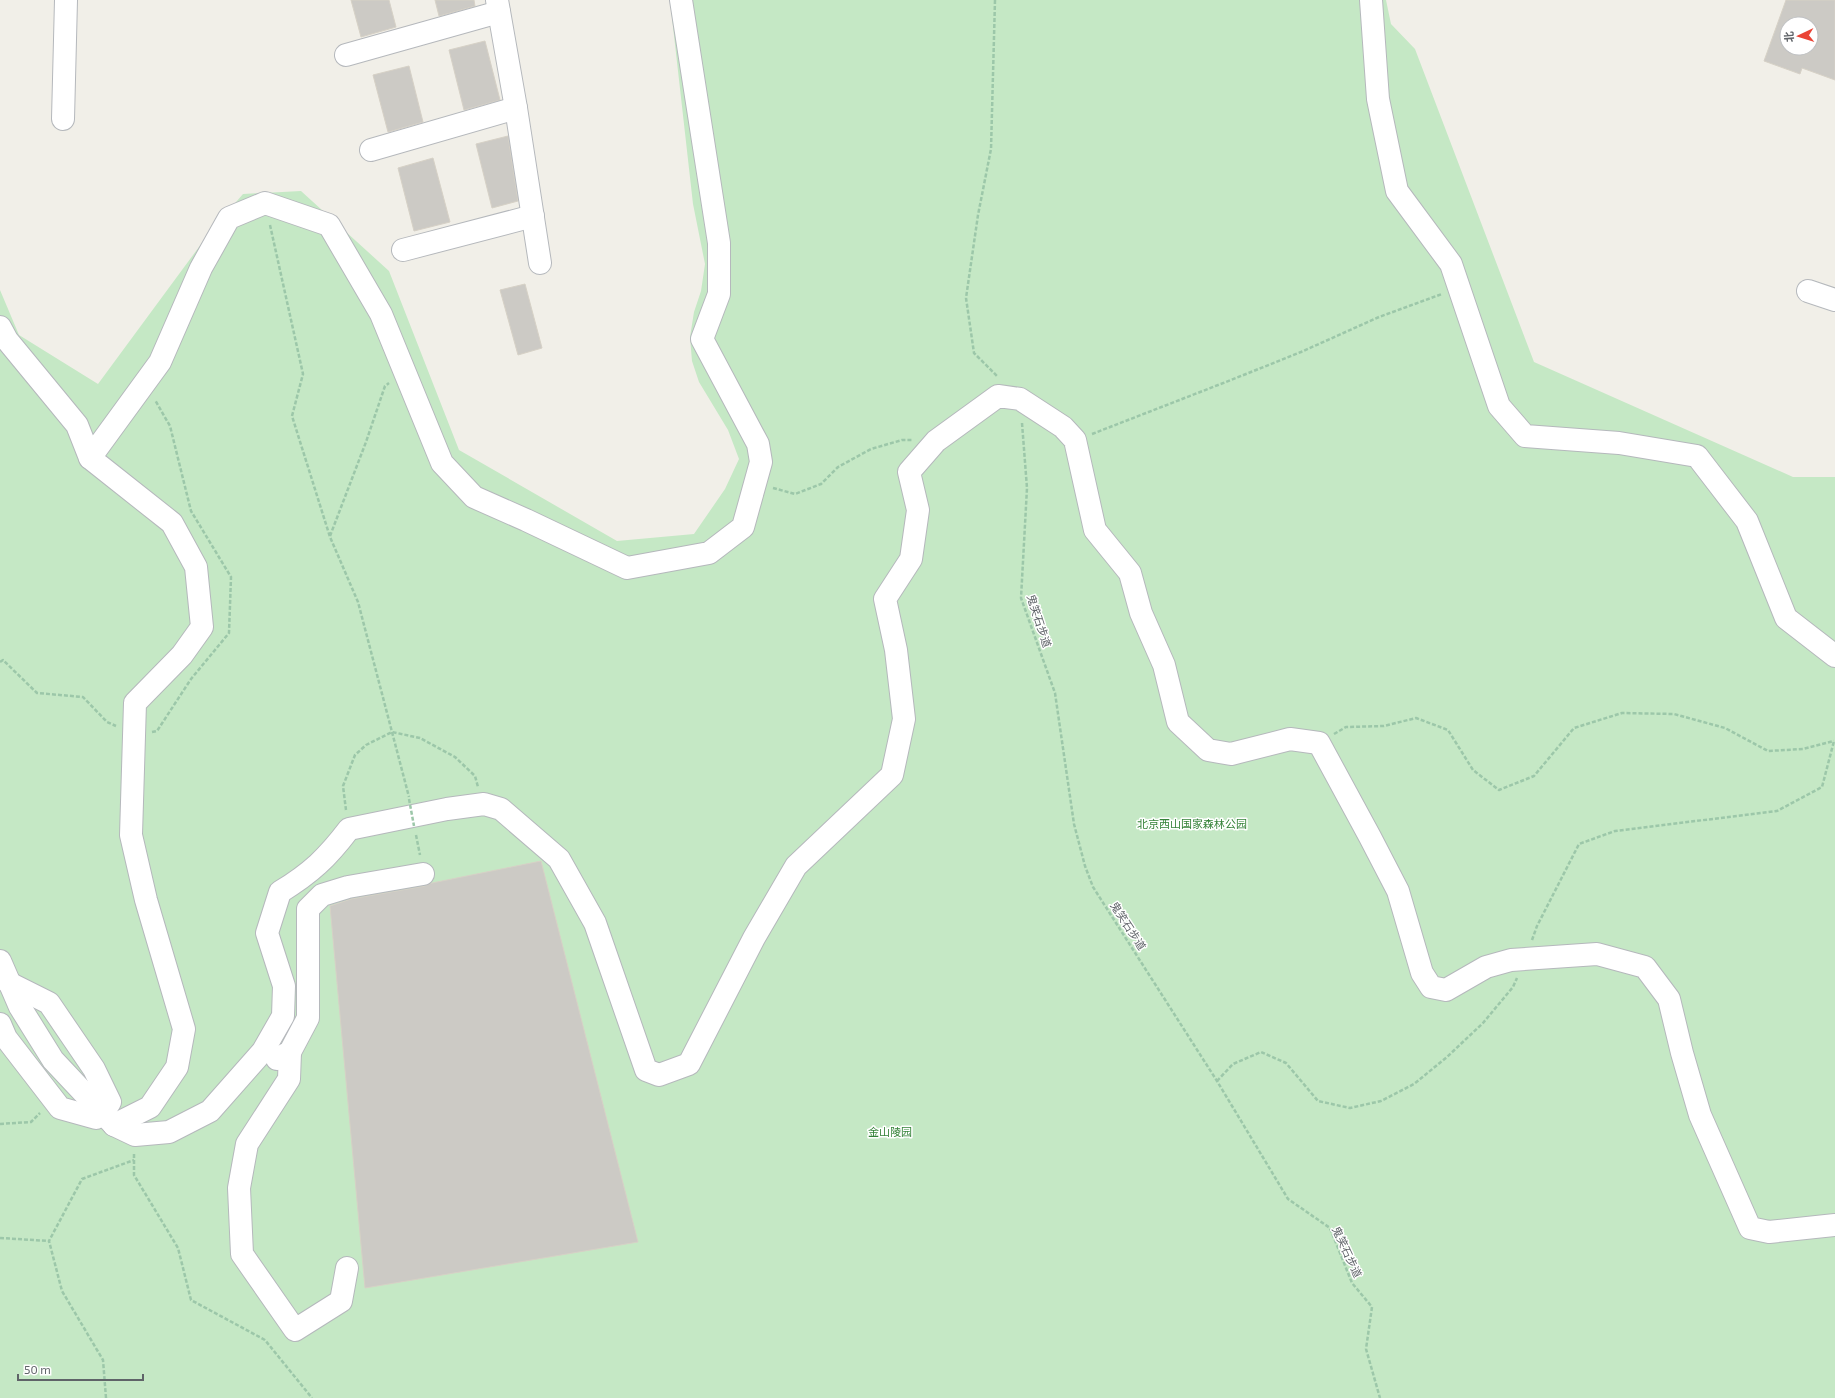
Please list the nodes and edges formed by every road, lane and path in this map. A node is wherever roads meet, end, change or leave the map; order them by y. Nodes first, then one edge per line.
1 (66, 0) edge
2 (681, 0) edge
3 (995, 0) edge
4 (1371, 0) edge
5 (498, 6) edge
6 (346, 55) dead end
7 (516, 108) junction
8 (63, 119) dead end
9 (371, 150) dead end
10 (265, 203) junction
11 (533, 216) junction
12 (403, 250) dead end
13 (540, 263) dead end
14 (1459, 288) junction
15 (1808, 291) dead end
16 (1835, 300) edge
17 (0, 327) edge
18 (403, 370) junction
19 (999, 378) dead end
20 (1020, 399) junction
21 (1075, 440) junction
22 (936, 441) junction
23 (90, 458) junction
24 (756, 483) junction
25 (330, 537) junction
26 (1835, 656) edge
27 (0, 662) edge
28 (392, 732) junction
29 (134, 736) junction
30 (1835, 741) edge
31 (1319, 743) junction
32 (484, 804) junction
33 (349, 829) junction
34 (423, 874) joint
35 (3, 973) edge
36 (0, 1024) edge
37 (5, 1049) edge
38 (290, 1052) junction
39 (238, 1078) junction
40 (53, 1098) junction
41 (109, 1119) junction
42 (0, 1124) edge
43 (135, 1135) junction
44 (134, 1160) junction
45 (1835, 1225) edge
46 (0, 1238) edge
47 (49, 1241) junction
48 (347, 1268) dead end
49 (106, 1398) edge
50 (312, 1398) edge
51 (1380, 1398) edge

1 - 8 street
2 - 24 street
3 - 19 path
4 - 14 street
5 - 6 street
5 - 7 street
7 - 9 street
7 - 11 street
10 - 18 street
10 - 23 street
10 - 25 path
11 - 12 street
11 - 13 street
14 - 21 path
14 - 26 street
15 - 16 street
17 - 23 street
18 - 24 street
18 - 25 path
20 - 21 street
20 - 22 street
20 - 51 path, 鬼笑石步道
21 - 31 street
22 - 24 path
22 - 32 street
23 - 29 street
25 - 28 path
27 - 29 path
28 - 32 path
28 - 33 path
28 - 34 path, bridge
29 - 41 street
30 - 31 path
31 - 45 street
32 - 33 street
33 - 39 street
34 - 38 street
35 - 41 street
35 - 41 street
36 - 37 street
37 - 40 street
38 - 39 street
38 - 48 street
39 - 43 street
40 - 41 street
40 - 42 path
41 - 43 street
43 - 44 path
44 - 47 path
44 - 50 path
46 - 47 path
47 - 49 path

